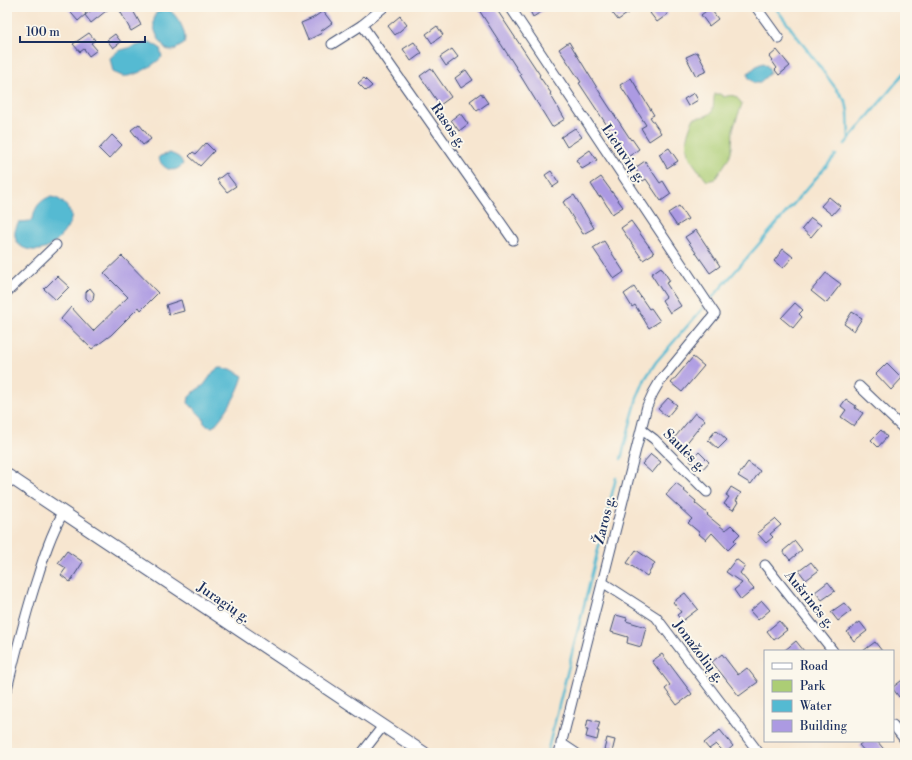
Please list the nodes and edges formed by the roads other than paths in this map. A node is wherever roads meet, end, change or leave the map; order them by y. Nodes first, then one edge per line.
1 (384, 7) edge
2 (510, 7) edge
3 (756, 7) edge
4 (362, 25) junction
5 (779, 39) dead end
6 (332, 44) dead end
7 (513, 240) dead end
8 (56, 245) dead end
9 (7, 292) edge
10 (715, 314) joint
11 (859, 386) dead end
12 (642, 430) junction
13 (905, 430) edge
14 (7, 475) edge
15 (707, 492) dead end
16 (63, 513) junction
17 (765, 565) dead end
18 (602, 582) junction
19 (832, 650) edge
20 (7, 689) edge
21 (383, 726) junction
22 (894, 726) edge
23 (905, 740) edge
24 (561, 743) junction
25 (362, 753) edge
26 (424, 753) edge
27 (558, 753) edge
28 (576, 753) edge
29 (759, 753) edge

1 - 4 street
2 - 10 street, Lietuvių g.
3 - 5 street
4 - 6 street
4 - 7 street, Rasos g.
8 - 9 street
10 - 12 street, Žaros g.
11 - 13 street
12 - 15 street, Saulės g.
12 - 18 street, Žaros g.
14 - 16 main road, Juragių g.
16 - 20 street
16 - 21 main road, Juragių g.
17 - 19 street, Aušrinės g.
18 - 24 street, Žaros g.
18 - 29 street, Jonažolių g.
21 - 25 street
21 - 26 main road, Juragių g.
22 - 23 street
24 - 27 street, Žaros g.
24 - 28 street

